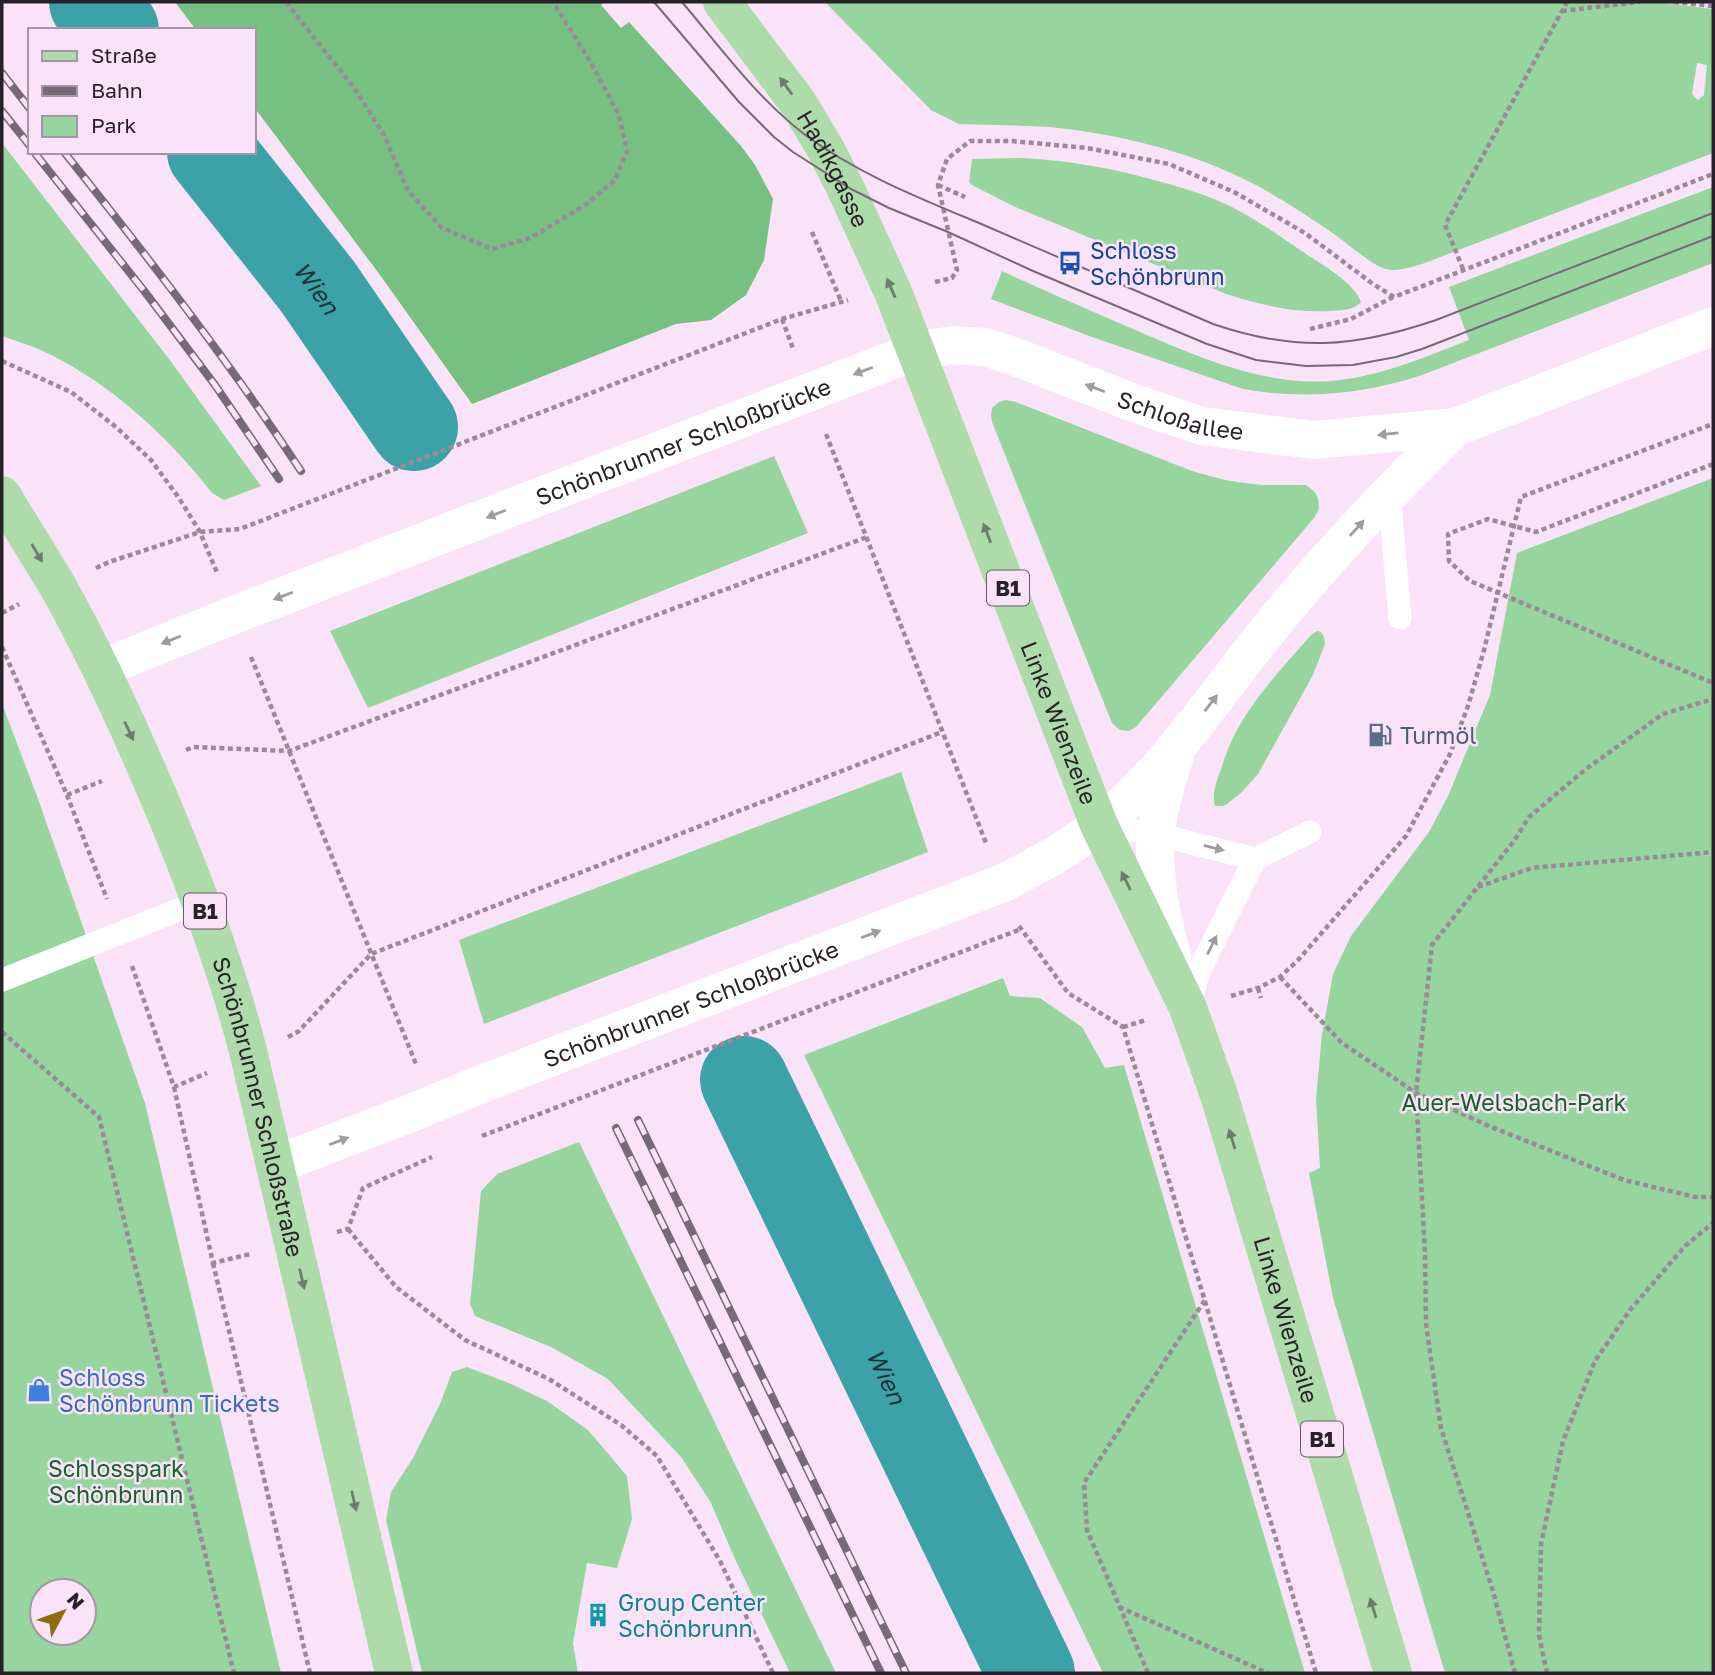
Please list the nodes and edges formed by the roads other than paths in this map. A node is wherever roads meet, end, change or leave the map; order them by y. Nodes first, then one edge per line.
1 (722, 2) edge
2 (1713, 326) edge
3 (916, 351) junction
4 (1456, 427) junction
5 (1390, 492) junction
6 (2, 495) edge
7 (1400, 618) dead end
8 (100, 669) junction
9 (1179, 744) junction
10 (1099, 825) junction
11 (1310, 832) dead end
12 (1156, 834) junction
13 (1255, 859) junction
14 (201, 901) junction
15 (2, 979) edge
16 (1188, 1008) junction
17 (275, 1165) junction
18 (394, 1673) edge
19 (1393, 1673) edge

3 -> 1 main road, Hadikgasse / B1
2 - 4 main road, Schloßallee
4 -> 3 main road, Schloßallee
3 -> 8 main road, Schönbrunner Schloßbrücke
10 -> 3 main road, Linke Wienzeile / B1
4 - 5 main road, Schloßallee
5 - 7 lane
9 -> 5 main road, Schloßallee
6 -> 8 main road, Schönbrunner Schloßstraße / B1
8 -> 14 main road, Schönbrunner Schloßstraße / B1
9 - 10 main road, Schloßallee
9 - 12 main road, Linke Wienzeile
10 - 12 lane
16 -> 10 main road, Linke Wienzeile / B1
17 -> 10 main road, Schönbrunner Schloßbrücke
11 - 13 lane
12 -> 13 lane
12 - 16 main road, Linke Wienzeile
16 -> 13 lane
14 - 15 lane
14 - 17 main road, Schönbrunner Schloßstraße / B1
19 -> 16 main road, Linke Wienzeile / B1
17 -> 18 main road, Schönbrunner Schloßstraße / B1

